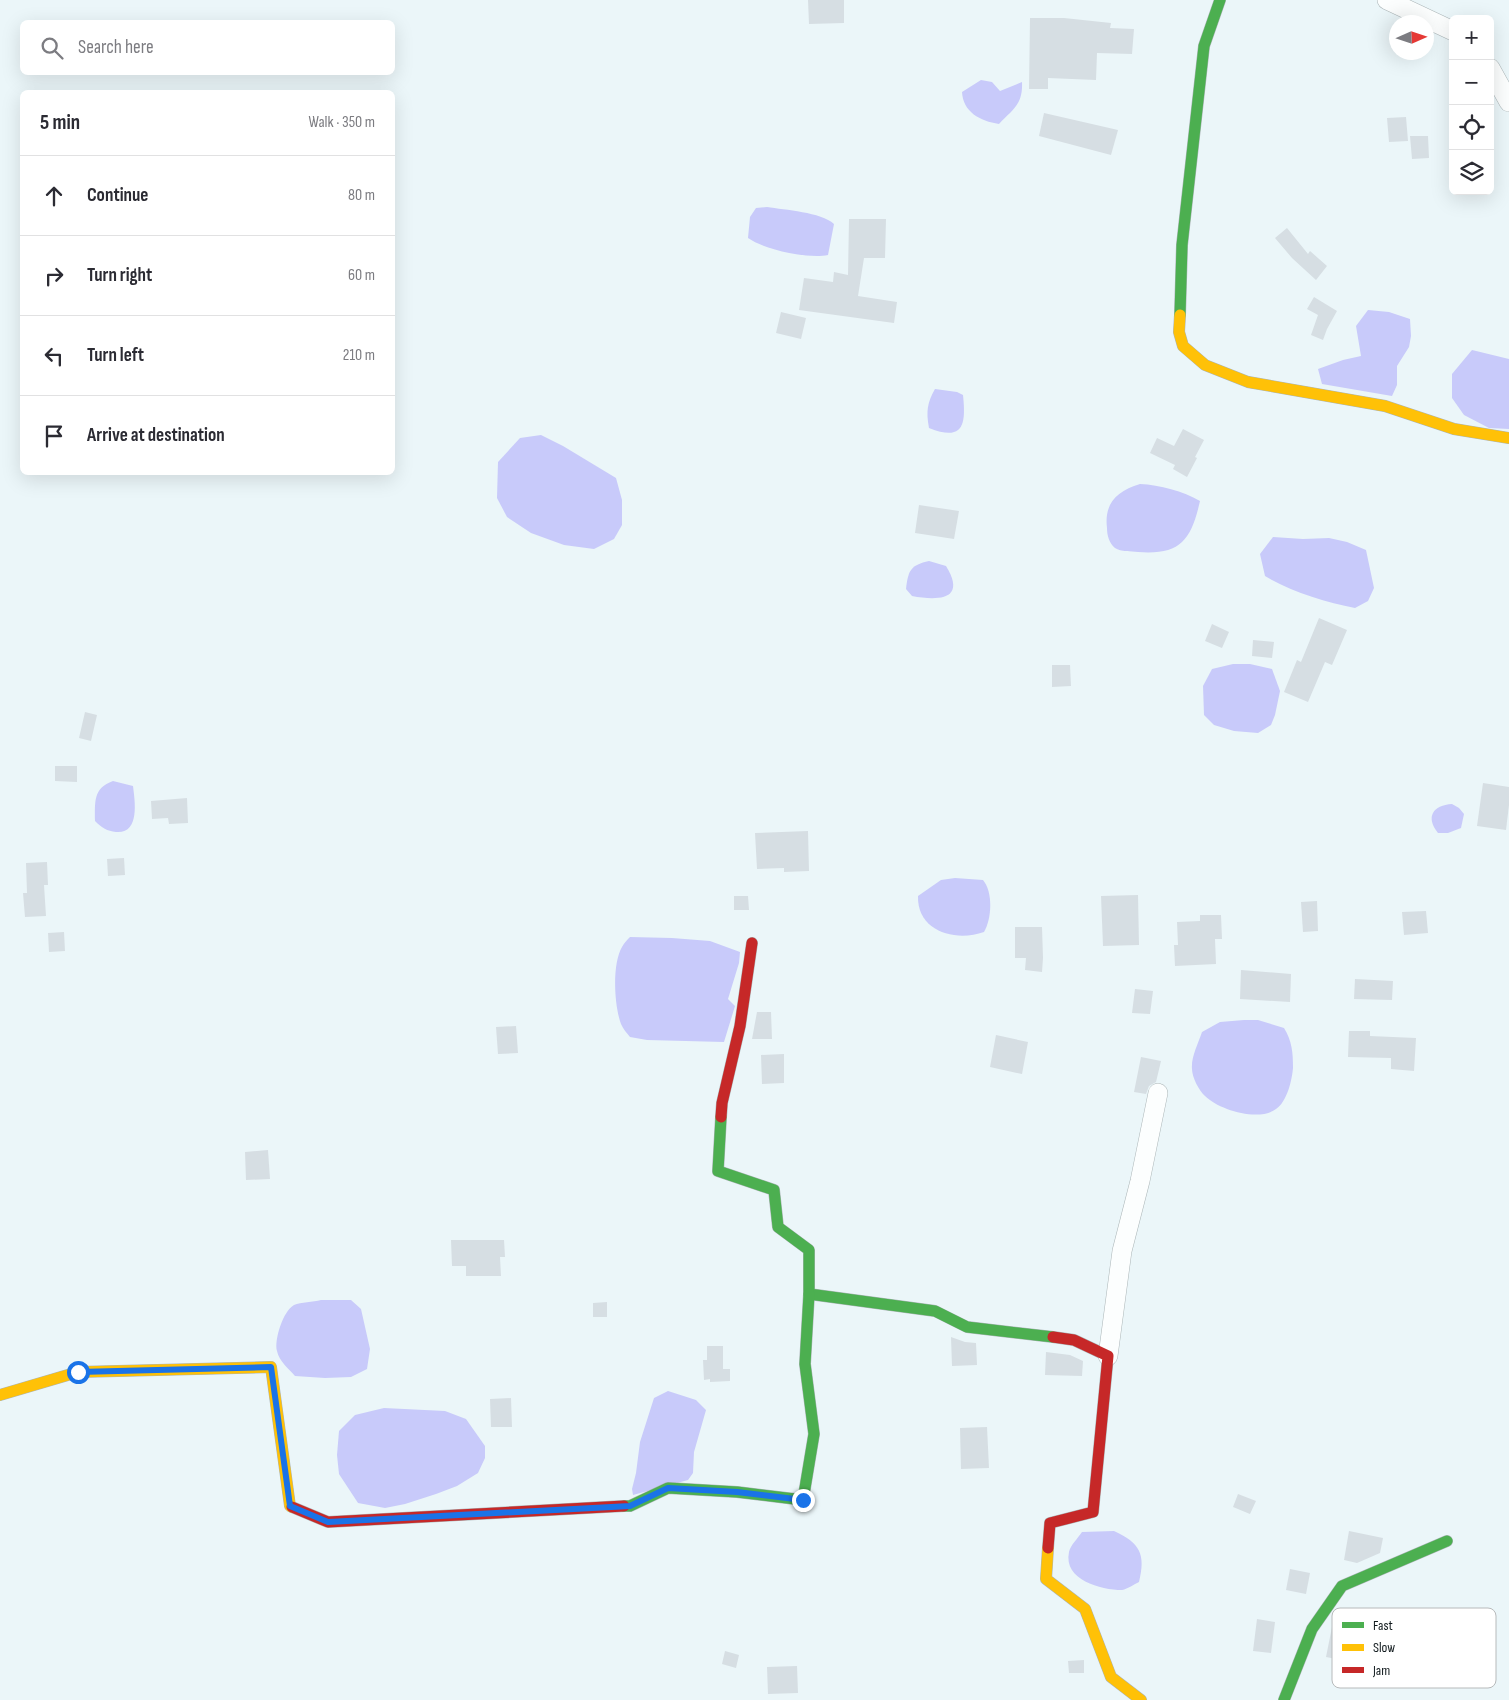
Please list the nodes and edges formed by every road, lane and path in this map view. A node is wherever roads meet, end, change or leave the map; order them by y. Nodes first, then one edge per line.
1 (1220, 0) edge
2 (1387, 0) edge
3 (1449, 29) edge
4 (1494, 75) edge
5 (1509, 102) edge
6 (1509, 438) edge
7 (752, 943) dead end
8 (1158, 1093) dead end
9 (809, 1294) junction
10 (1108, 1356) junction
11 (0, 1395) edge
12 (1447, 1541) dead end
13 (1141, 1700) edge
14 (1284, 1700) edge

1 - 6 street
2 - 3 street
4 - 5 street
7 - 9 street
8 - 10 street
9 - 10 street
9 - 11 street
10 - 13 street
12 - 14 street

